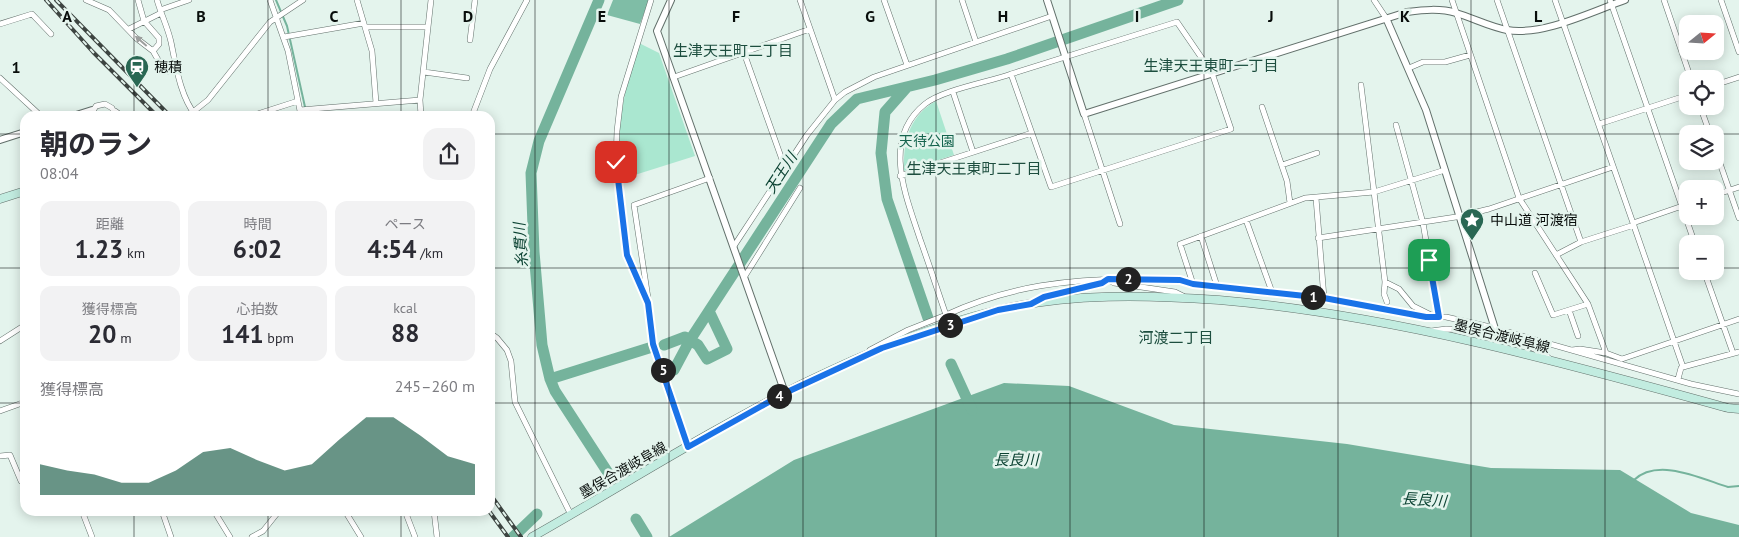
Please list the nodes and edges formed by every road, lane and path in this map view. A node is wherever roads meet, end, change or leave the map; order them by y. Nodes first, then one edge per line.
1 (86, 0) edge
2 (138, 0) edge
3 (157, 0) edge
4 (190, 0) edge
5 (270, 0) edge
6 (303, 0) edge
7 (357, 0) edge
8 (431, 0) edge
9 (475, 0) edge
10 (527, 0) edge
11 (651, 0) edge
12 (671, 0) edge
13 (800, 0) edge
14 (884, 0) edge
15 (962, 0) edge
16 (1047, 0) edge
17 (1374, 0) edge
18 (1452, 0) edge
19 (1498, 0) edge
20 (1555, 0) edge
21 (1625, 0) edge
22 (1664, 0) edge
23 (1721, 0) edge
24 (1611, 2) edge
25 (161, 12) junction
26 (1456, 13) junction
27 (276, 17) junction
28 (1053, 18) junction
29 (1386, 18) junction
30 (144, 21) junction
31 (1563, 22) junction
32 (0, 24) edge
33 (364, 25) junction
34 (427, 27) junction
35 (129, 29) junction
36 (810, 29) junction
37 (1508, 30) junction
38 (51, 34) dead end
39 (284, 37) junction
40 (470, 40) dead end
41 (976, 42) junction
42 (153, 51) junction
43 (1739, 52) edge
44 (744, 53) junction
45 (1065, 55) junction
46 (1470, 55) junction
47 (908, 64) junction
48 (1409, 68) junction
49 (176, 69) junction
50 (1688, 70) edge
51 (424, 72) junction
52 (1212, 73) junction
53 (1011, 74) junction
54 (674, 77) junction
55 (1739, 77) edge
56 (0, 78) edge
57 (467, 78) dead end
58 (1724, 82) edge
59 (1361, 85) dead end
60 (953, 92) junction
61 (1679, 97) edge
62 (420, 100) junction
63 (835, 100) junction
64 (298, 101) junction
65 (376, 103) junction
66 (1262, 107) dead end
67 (1648, 108) junction
68 (36, 111) edge
69 (92, 111) edge
70 (112, 111) edge
71 (194, 111) edge
72 (198, 111) edge
73 (267, 111) edge
74 (300, 111) edge
75 (315, 111) edge
76 (421, 111) edge
77 (474, 111) edge
78 (1084, 114) junction
79 (1599, 124) junction
80 (1396, 125) dead end
81 (1032, 133) junction
82 (20, 134) edge
83 (0, 140) edge
84 (973, 152) junction
85 (1317, 153) dead end
86 (1282, 166) junction
87 (1613, 167) junction
88 (786, 168) junction
89 (1102, 170) junction
90 (1445, 170) junction
91 (1722, 170) edge
92 (900, 176) junction
93 (710, 178) junction
94 (1411, 180) junction
95 (1562, 184) junction
96 (1739, 187) edge
97 (800, 188) dead end
98 (1679, 189) edge
99 (1729, 190) junction
100 (1374, 192) junction
101 (1724, 192) edge
102 (20, 193) edge
103 (1316, 198) junction
104 (1519, 198) junction
105 (0, 199) edge
106 (1290, 203) junction
107 (1679, 207) edge
108 (1461, 216) junction
109 (1739, 218) edge
110 (1246, 220) junction
111 (1424, 223) junction
112 (1120, 224) dead end
113 (1633, 224) junction
114 (1379, 229) junction
115 (1200, 236) junction
116 (1318, 238) junction
117 (1581, 242) junction
118 (735, 248) junction
119 (1556, 255) junction
120 (1535, 273) dead end
121 (744, 274) junction
122 (1108, 279) junction
123 (1707, 280) edge
124 (1385, 282) junction
125 (1193, 284) junction
126 (1218, 286) junction
127 (1272, 292) junction
128 (1188, 298) junction
129 (1324, 298) junction
130 (1387, 302) dead end
131 (648, 303) junction
132 (1031, 304) junction
133 (1588, 304) junction
134 (1569, 310) junction
135 (946, 315) junction
136 (1437, 317) junction
137 (1739, 319) edge
138 (1723, 324) junction
139 (20, 328) edge
140 (1496, 330) junction
141 (1428, 331) junction
142 (495, 335) edge
143 (1578, 336) dead end
144 (497, 338) joint
145 (0, 341) edge
146 (1675, 342) junction
147 (1569, 350) junction
148 (1739, 352) edge
149 (1606, 353) junction
150 (1733, 353) junction
151 (862, 357) junction
152 (1553, 362) junction
153 (1683, 367) junction
154 (1678, 379) junction
155 (785, 393) junction
156 (1739, 394) edge
157 (20, 404) edge
158 (1739, 409) edge
159 (0, 411) edge
160 (688, 447) junction
161 (0, 456) edge
162 (20, 479) edge
163 (571, 515) junction
164 (84, 516) edge
165 (164, 516) edge
166 (217, 516) edge
167 (275, 516) edge
168 (348, 516) edge
169 (407, 516) edge
170 (434, 516) edge
171 (92, 537) edge
172 (171, 537) edge
173 (230, 537) edge
174 (252, 537) edge
175 (361, 537) edge
176 (415, 537) edge
177 (436, 537) edge
178 (532, 537) edge

1 - 35 street
2 - 30 street
3 - 25 street
4 - 25 street
5 - 27 street
6 - 27 street
7 - 33 street
8 - 34 street
9 - 40 street
10 - 77 street
11 - 131 street
12 - 54 street
13 - 36 street
14 - 47 street
15 - 41 street
16 - 28 street
17 - 29 street
18 - 26 street
19 - 37 street
20 - 31 street
21 - 24 street
22 - 50 street
23 - 43 street
24 - 31 street
24 - 67 street
25 - 30 street
25 - 49 street
26 - 29 street
26 - 37 street
26 - 46 street
27 - 39 street
27 - 72 street
28 - 41 street
28 - 45 street
29 - 48 street
29 - 52 street
30 - 35 street
30 - 42 street
31 - 37 street
31 - 79 street
32 - 38 street
33 - 34 street
33 - 39 street
33 - 65 street
34 - 51 street
42 -> 35 street
36 - 44 street
36 - 63 street
37 - 95 street
39 - 64 street
41 - 47 street
42 - 49 street
44 - 54 street
44 - 88 street
45 - 52 street
45 - 53 street
45 - 78 street
46 - 48 street
46 - 104 street
47 - 63 street
48 - 90 street
49 - 71 street
51 - 57 street
51 - 62 street
52 - 78 street
52 - 89 street
53 - 60 street
53 - 81 street
54 - 93 street
55 - 58 street
56 - 68 street
59 - 100 street
60 - 84 street
60 - 92 street
61 - 67 street
62 - 65 street
62 - 76 street
63 - 88 street
64 - 73 street
64 - 74 street
65 - 75 street
66 - 86 street
67 - 79 street
67 - 98 street
69 - 70 street
78 - 89 street
79 - 87 street
80 - 94 street
81 - 84 street
81 - 89 street
82 - 83 street
84 - 92 street
85 - 86 street
86 - 106 street
87 - 95 street
87 - 113 street
88 - 118 street
89 - 112 street
90 - 94 street
90 - 108 street
91 - 99 street
92 - 135 street
93 - 118 street
93 - 131 street
94 - 100 street
94 - 111 street
95 - 104 street
95 - 117 street
96 - 99 street
97 - 121 street
99 - 101 street
99 - 109 street
100 - 103 street
100 - 114 street
102 - 105 main road
103 - 106 street
103 - 116 street
104 - 108 street
104 - 119 street
106 - 110 street
107 - 113 street
108 - 111 street
108 - 140 street
110 - 115 street
110 - 127 street
111 - 114 street
111 - 136 street
113 - 117 street
113 - 146 street
114 - 116 street
114 - 124 street
115 - 125 street
115 - 126 street
116 - 129 street
117 - 119 street
118 - 121 street
119 - 133 street
120 - 134 street
121 - 155 street
122 - 125 street
122 - 128 street
122 - 132 street
122 - 135 street
123 - 138 street
124 - 130 street
124 - 136 street
125 - 126 street
126 - 127 street
127 - 129 street
128 - 132 main road, 墨俣合渡岐阜線
128 - 141 main road, 墨俣合渡岐阜線
129 - 136 street
131 - 160 street
132 - 151 main road, 墨俣合渡岐阜線
133 - 134 street
133 - 149 street
134 - 143 street
135 - 151 street
136 - 140 street
137 - 138 street
138 - 146 street
138 - 150 street
139 - 145 street
140 - 141 street
140 - 147 street
140 - 152 street
141 - 152 main road, 墨俣合渡岐阜線
142 - 144 street
144 - 163 street
146 - 149 street
146 - 153 street
147 - 149 street
147 - 154 street
148 - 150 street
150 - 153 street
151 - 155 main road, 墨俣合渡岐阜線
152 - 158 main road, 墨俣合渡岐阜線
153 - 154 street
154 - 156 street
155 - 160 main road, 墨俣合渡岐阜線
157 - 159 street
160 - 163 main road, 墨俣合渡岐阜線
161 - 162 street
163 - 178 main road, 墨俣合渡岐阜線
164 - 171 street
165 - 172 street
166 - 173 street
167 - 174 street
168 - 175 street
169 - 176 street
170 - 177 street

